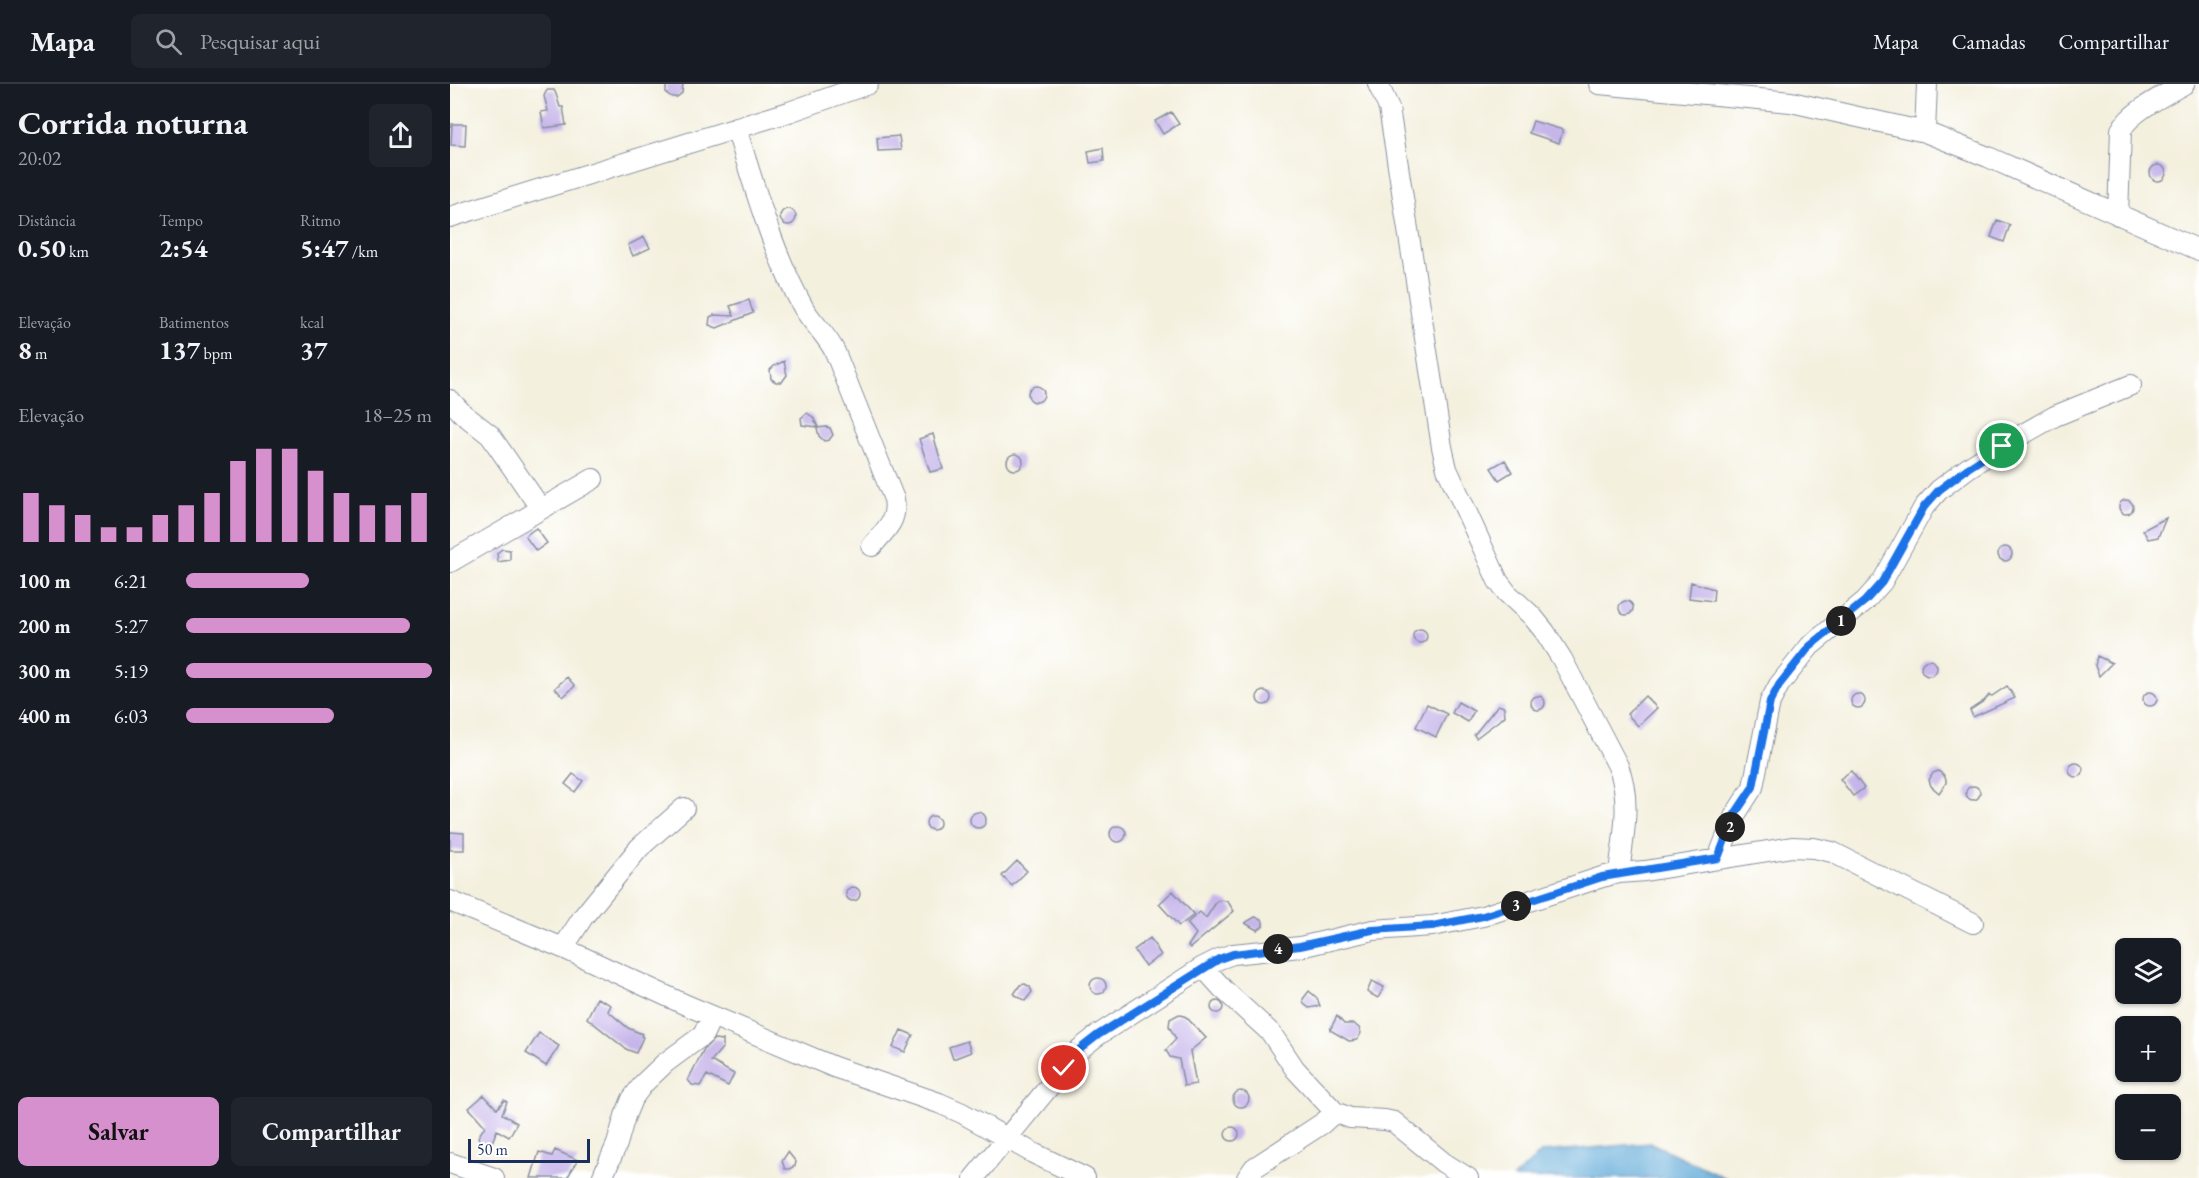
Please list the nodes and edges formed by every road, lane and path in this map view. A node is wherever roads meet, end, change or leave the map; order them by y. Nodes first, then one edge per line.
1 (868, 84) edge
2 (1378, 84) edge
3 (1599, 84) edge
4 (1927, 84) edge
5 (2184, 84) edge
6 (736, 128) junction
7 (1925, 132) junction
8 (2118, 215) junction
9 (450, 217) edge
10 (2199, 250) edge
11 (2131, 385) dead end
12 (450, 400) edge
13 (593, 479) dead end
14 (541, 509) junction
15 (872, 546) dead end
16 (450, 562) edge
17 (684, 808) dead end
18 (1718, 858) junction
19 (1619, 873) junction
20 (450, 901) edge
21 (1973, 923) dead end
22 (563, 948) junction
23 (1203, 967) junction
24 (712, 1016) junction
25 (1335, 1112) junction
26 (1006, 1138) junction
27 (450, 1163) edge
28 (494, 1178) edge
29 (602, 1178) edge
30 (974, 1178) edge
31 (1085, 1178) edge
32 (1247, 1178) edge
33 (1468, 1178) edge

1 - 6 street
2 - 19 street
3 - 7 street
4 - 7 street
5 - 8 street
6 - 9 street
6 - 15 street
7 - 8 street
8 - 10 street
11 - 18 street
12 - 14 street
13 - 14 street
14 - 16 street
17 - 22 street
18 - 19 street
18 - 21 street
19 - 23 street
20 - 22 street
22 - 24 street
23 - 25 street
23 - 26 street
24 - 26 street
24 - 29 street
25 - 32 street
25 - 33 street
26 - 30 street
26 - 31 street
27 - 28 street

